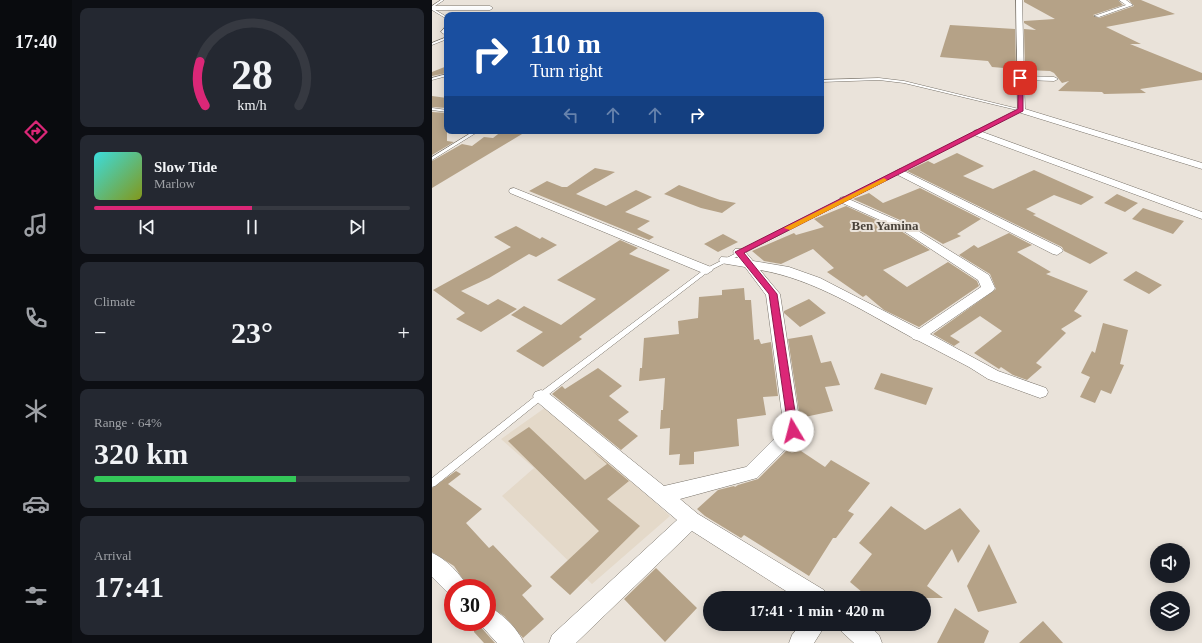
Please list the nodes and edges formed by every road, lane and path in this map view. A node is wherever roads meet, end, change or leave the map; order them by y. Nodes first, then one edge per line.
1 (443, 0) edge
2 (1021, 0) edge
3 (1122, 0) edge
4 (432, 8) edge
5 (490, 8) dead end
6 (444, 16) edge
7 (1098, 16) dead end
8 (444, 38) edge
9 (432, 44) edge
10 (444, 76) edge
11 (1020, 78) junction
12 (432, 79) edge
13 (1054, 79) dead end
14 (824, 81) edge
15 (432, 109) edge
16 (1021, 110) junction
17 (444, 111) edge
18 (977, 133) junction
19 (472, 134) edge
20 (432, 160) edge
21 (1202, 166) edge
22 (900, 172) junction
23 (514, 191) dead end
24 (844, 200) junction
25 (1202, 216) edge
26 (1056, 250) dead end
27 (739, 252) junction
28 (725, 260) junction
29 (750, 265) junction
30 (707, 270) junction
31 (918, 336) junction
32 (1040, 392) dead end
33 (541, 396) junction
34 (432, 483) edge
35 (663, 495) junction
36 (691, 520) junction
37 (432, 563) edge
38 (448, 579) edge
39 (805, 591) edge
40 (496, 626) edge
41 (809, 631) edge
42 (858, 631) edge
43 (513, 643) edge
44 (560, 643) edge
45 (800, 643) edge
46 (872, 643) edge

1 - 4 lane
2 - 11 street
3 - 7 street
4 - 5 street
4 - 6 lane
8 - 9 lane
10 - 12 lane
11 - 13 street
11 - 16 street
14 - 16 lane
15 - 17 lane
16 - 18 lane
16 - 21 street
18 - 22 lane
18 - 25 street
19 - 20 lane
22 - 24 lane
22 - 26 street
23 - 30 street
24 - 27 lane
24 - 31 street
27 - 28 lane
27 - 29 street
28 - 29 street
28 - 30 lane
29 - 31 street
29 - 35 street
30 - 33 lane
31 - 32 street
33 - 34 lane
33 - 35 street
35 - 36 street
36 - 39 street
36 - 44 street
37 - 38 street
40 - 43 street
41 - 45 street
42 - 46 street

